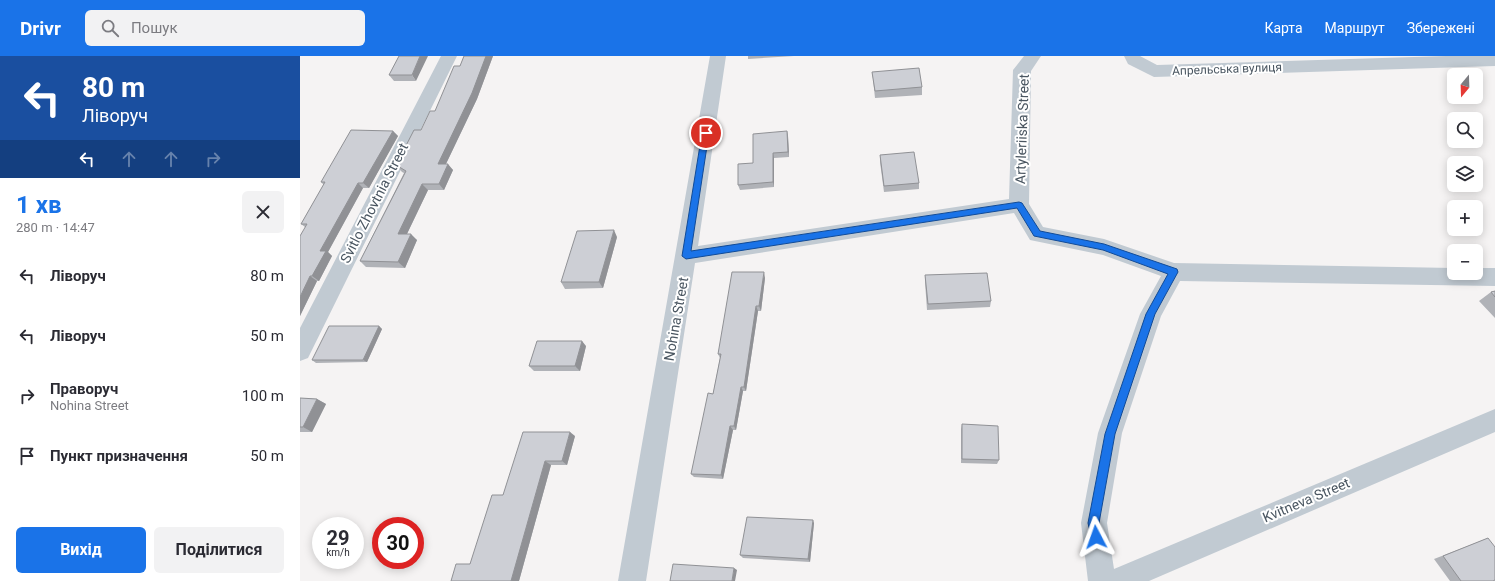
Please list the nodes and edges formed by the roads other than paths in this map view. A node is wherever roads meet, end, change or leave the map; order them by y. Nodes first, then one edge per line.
1 (449, 56) edge
2 (718, 56) edge
3 (1033, 56) edge
4 (1132, 56) edge
5 (1495, 60) edge
6 (1019, 205) junction
7 (686, 256) junction
8 (1174, 272) junction
9 (1495, 277) edge
10 (300, 351) edge
11 (1495, 420) edge
12 (632, 581) edge
13 (1102, 581) edge
14 (1117, 581) edge

1 - 10 street, Svitlo Zhovtnia Street
2 - 7 street, Nohina Street
3 - 6 street, Artyleriiska Street
4 - 5 street, Апрельська вулиця
6 - 7 street
6 - 8 street
7 - 12 street, Nohina Street
8 - 9 street
8 - 13 street
11 - 14 street, Kvitneva Street

